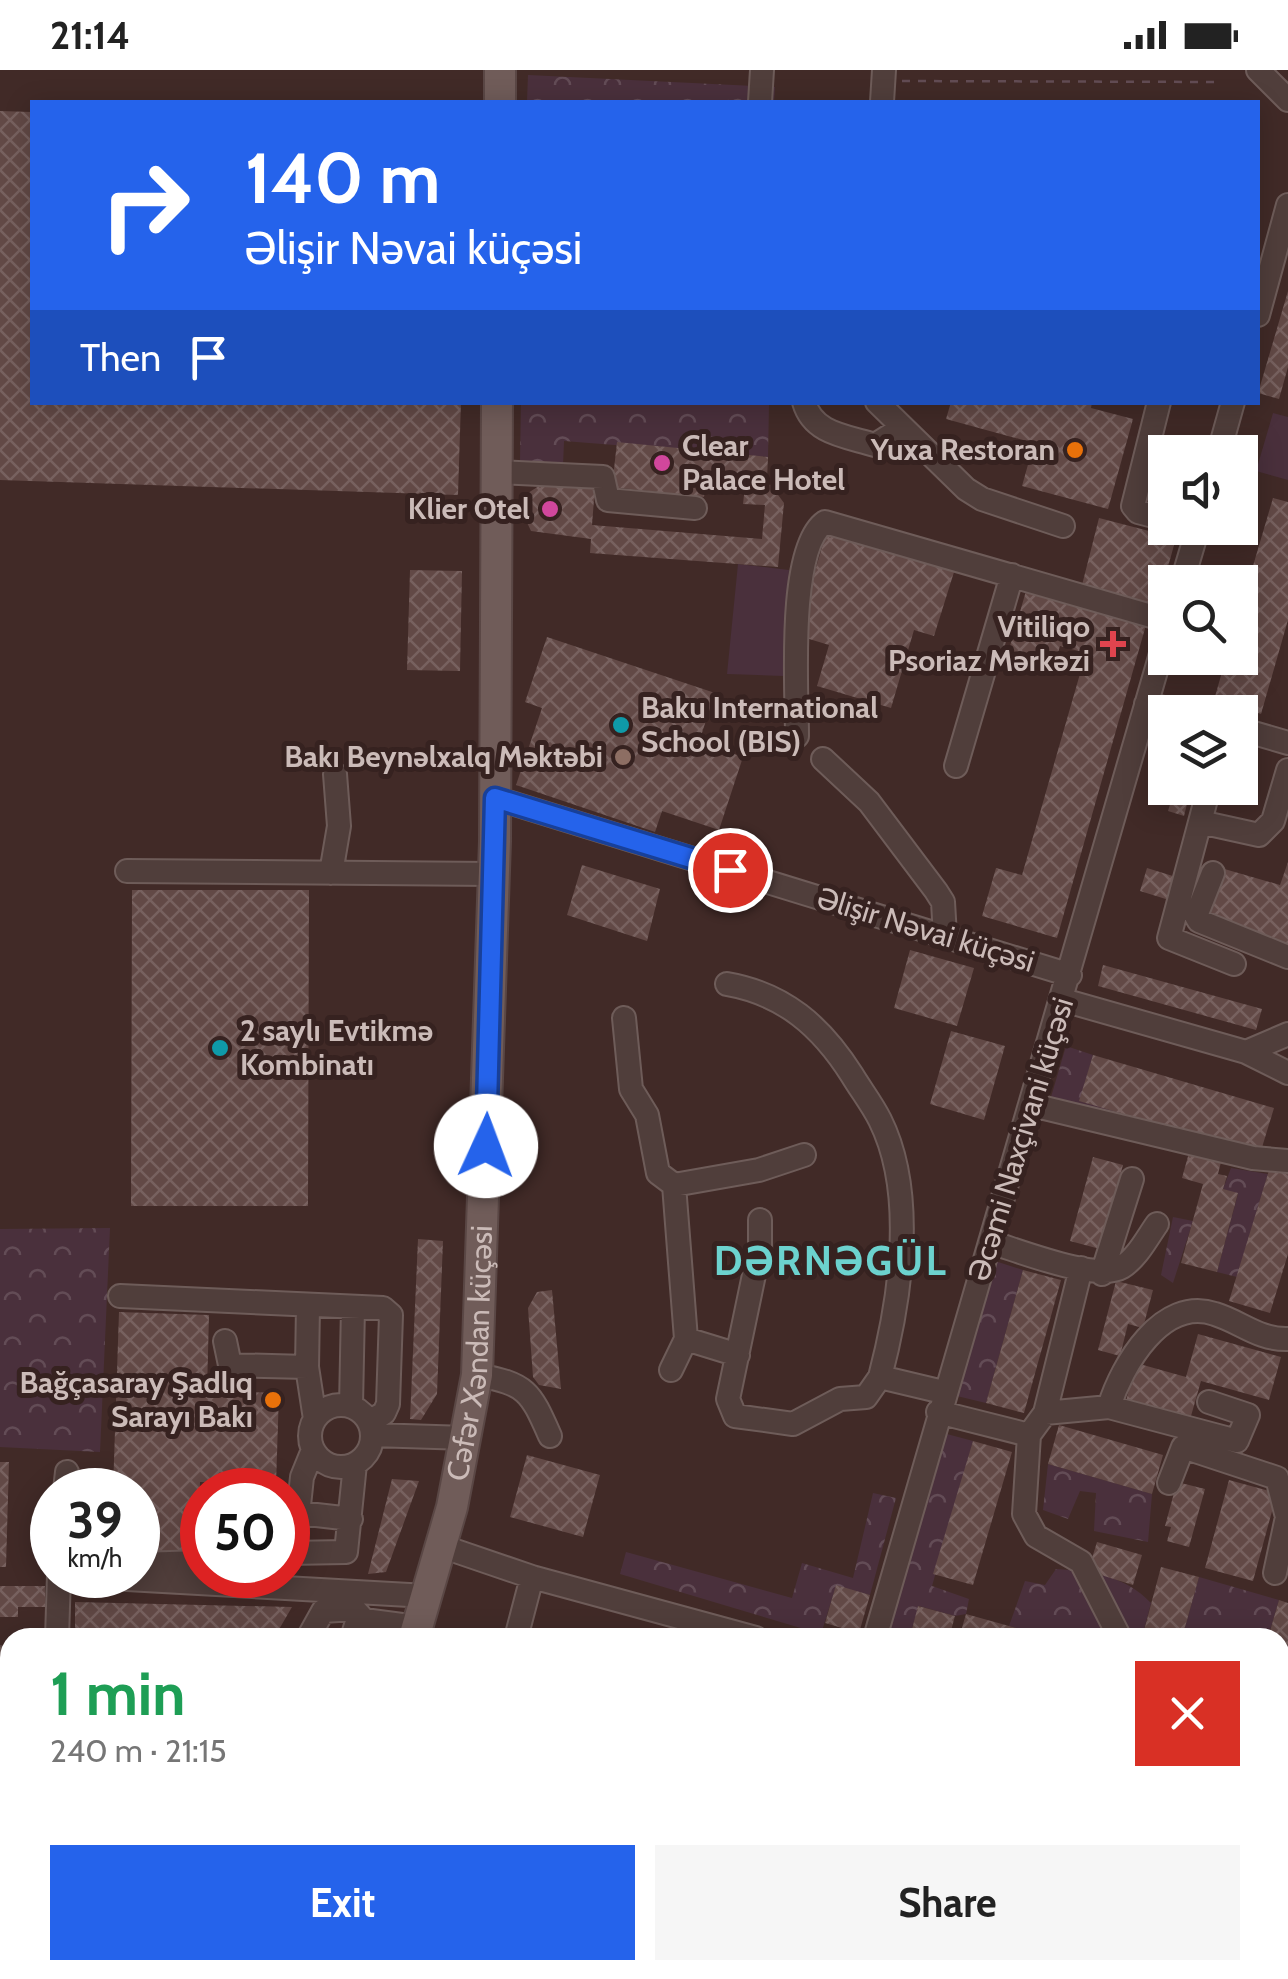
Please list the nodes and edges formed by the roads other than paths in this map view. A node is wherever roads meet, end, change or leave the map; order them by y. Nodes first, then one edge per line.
1 (762, 70) edge
2 (1258, 70) edge
3 (760, 100) edge
4 (1288, 100) edge
5 (1288, 205) edge
6 (1260, 307) edge
7 (497, 405) edge
8 (805, 405) edge
9 (880, 405) edge
10 (1158, 405) edge
11 (1232, 405) edge
12 (902, 428) junction
13 (1151, 435) edge
14 (1224, 435) edge
15 (1148, 446) edge
16 (496, 472) junction
17 (695, 508) dead end
18 (1148, 515) edge
19 (1063, 526) dead end
20 (1012, 575) junction
21 (1148, 615) edge
22 (1155, 675) edge
23 (1146, 704) joint
24 (1258, 734) edge
25 (797, 736) dead end
26 (1288, 743) edge
27 (823, 759) dead end
28 (956, 766) dead end
29 (1288, 770) edge
30 (335, 774) dead end
31 (495, 798) junction
32 (1204, 805) edge
33 (1200, 822) junction
34 (127, 871) dead end
35 (331, 873) junction
36 (1213, 873) dead end
37 (493, 874) junction
38 (945, 936) junction
39 (1288, 957) edge
40 (1234, 964) dead end
41 (1070, 975) junction
42 (727, 984) dead end
43 (1063, 1000) junction
44 (624, 1018) dead end
45 (1288, 1034) edge
46 (1246, 1052) junction
47 (1288, 1073) edge
48 (1032, 1105) junction
49 (804, 1155) dead end
50 (1288, 1161) edge
51 (1132, 1179) dead end
52 (674, 1185) junction
53 (760, 1220) dead end
54 (1157, 1224) dead end
55 (990, 1242) junction
56 (1092, 1271) junction
57 (120, 1296) dead end
58 (308, 1306) junction
59 (354, 1308) junction
60 (686, 1339) junction
61 (1288, 1339) edge
62 (225, 1342) dead end
63 (738, 1356) junction
64 (307, 1367) junction
65 (670, 1370) dead end
66 (477, 1375) junction
67 (880, 1376) junction
68 (941, 1402) junction
69 (1210, 1402) dead end
70 (1109, 1407) junction
71 (1045, 1414) junction
72 (315, 1419) junction
73 (364, 1421) junction
74 (1029, 1435) junction
75 (550, 1436) dead end
76 (467, 1438) junction
77 (313, 1450) junction
78 (356, 1464) junction
79 (306, 1468) edge
80 (1169, 1483) dead end
81 (310, 1514) edge
82 (350, 1519) junction
83 (441, 1546) junction
84 (310, 1553) edge
85 (1275, 1573) dead end
86 (160, 1574) edge
87 (532, 1577) junction
88 (427, 1596) junction
89 (58, 1598) edge
90 (56, 1628) edge
91 (314, 1628) edge
92 (358, 1628) edge
93 (417, 1628) edge
94 (519, 1628) edge
95 (719, 1628) edge
96 (878, 1628) edge
97 (1115, 1628) edge

1 - 3 street
2 - 4 street
5 - 6 street
7 - 16 main road, Cəfər Xəndan küçəsi
8 - 12 street
9 - 12 street
10 - 13 street
11 - 14 street
12 - 19 street
15 - 18 street
16 - 17 street
16 - 31 main road, Cəfər Xəndan küçəsi
20 - 21 street
20 - 25 street
20 - 28 street
22 - 23 street, Əcəmi Naxçivani küçəsi
23 - 41 street, Əcəmi Naxçivani küçəsi
24 - 26 street
27 - 38 street
29 - 33 street
30 - 35 street
31 - 37 main road, Cəfər Xəndan küçəsi
31 - 38 street, Əlişir Nəvai küçəsi
32 - 33 street
33 - 40 street
34 - 35 street
35 - 37 street
36 - 39 street
37 - 66 main road, Cəfər Xəndan küçəsi
38 - 41 street, Əlişir Nəvai küçəsi
41 - 43 street, Əcəmi Naxçivani küçəsi
42 - 67 street
43 - 46 street
43 - 48 street, Əcəmi Naxçivani küçəsi
44 - 52 street
45 - 46 street
46 - 47 street
48 - 50 street
48 - 55 street, Əcəmi Naxçivani küçəsi
49 - 52 street
51 - 56 street
52 - 60 street
53 - 63 street
54 - 56 street
55 - 56 street
55 - 68 street, Əcəmi Naxçivani küçəsi
56 - 71 street
57 - 58 street
58 - 59 street
58 - 64 street
59 - 73 street
59 - 73 street
60 - 63 street
60 - 65 street
61 - 70 street
62 - 64 street
63 - 67 street
64 - 72 street
66 - 75 street
66 - 76 main road, Cəfər Xəndan küçəsi
67 - 68 street
68 - 74 street
68 - 96 street, Əcəmi Naxçivani küçəsi
69 - 70 street
70 - 71 street
71 - 74 street
72 - 73 street
72 - 77 street
73 - 76 street
73 - 78 street
74 - 97 street
76 - 83 main road, Cəfər Xəndan küçəsi
77 - 78 street
77 - 79 street
78 - 82 street
80 - 85 street
81 - 82 street
82 - 84 street
83 - 87 street
83 - 88 main road, Cəfər Xəndan küçəsi
86 - 88 street
87 - 94 street
87 - 95 street
88 - 93 main road, Cəfər Xəndan küçəsi
89 - 90 street
91 - 92 street

